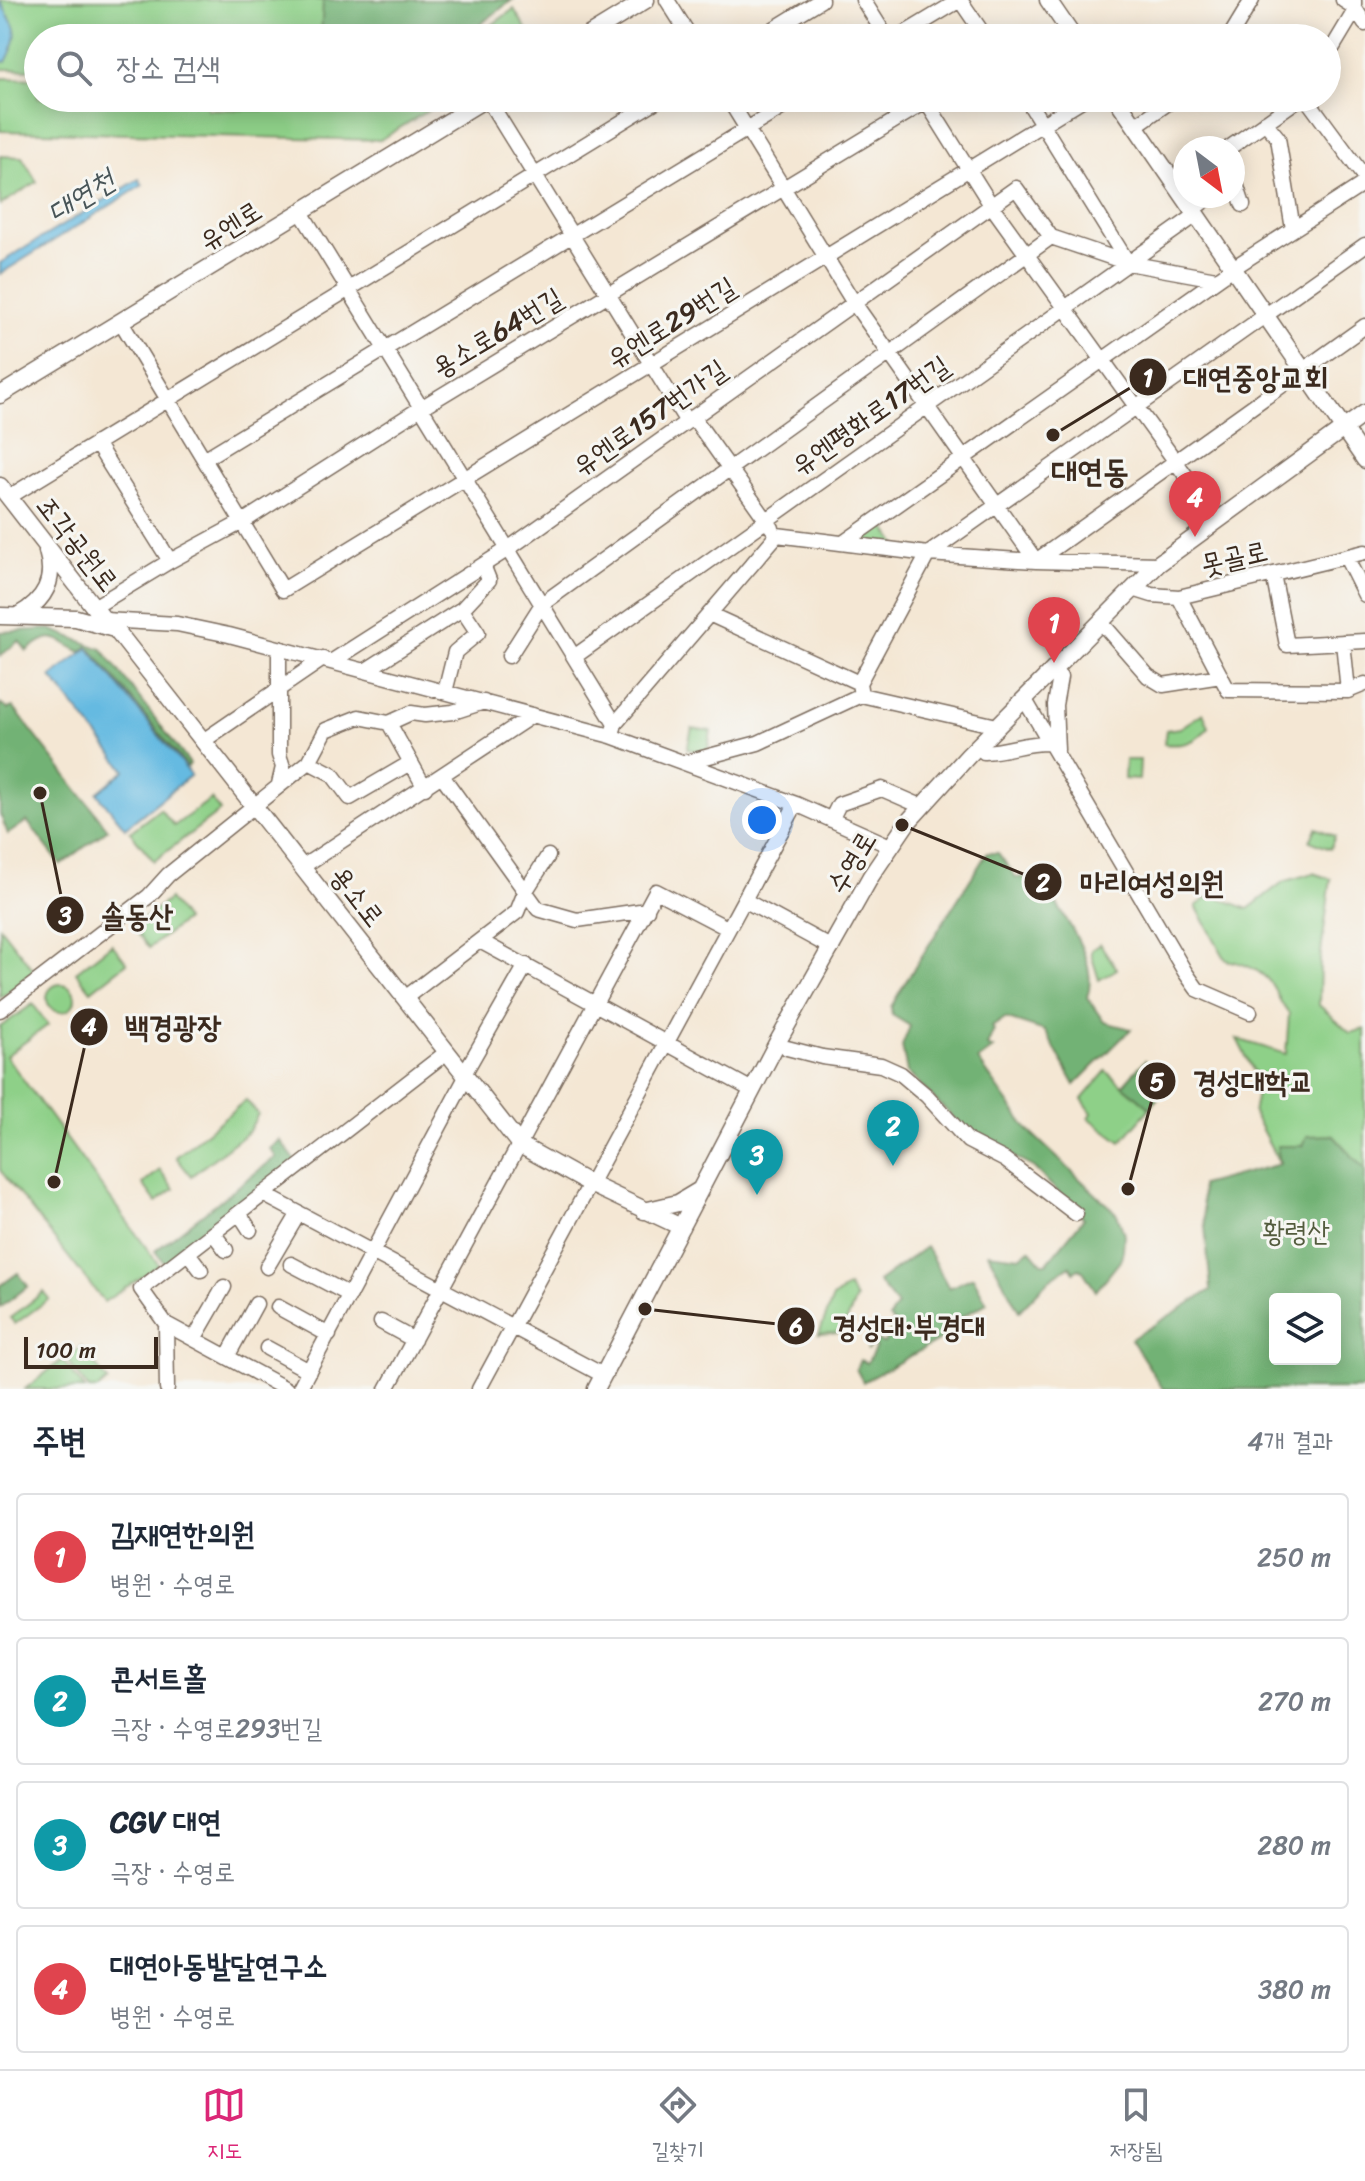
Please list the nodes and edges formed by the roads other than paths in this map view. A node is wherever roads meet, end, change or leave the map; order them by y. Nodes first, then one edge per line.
1 (646, 0) edge
2 (667, 0) edge
3 (821, 0) edge
4 (863, 0) edge
5 (960, 0) edge
6 (1048, 0) edge
7 (1252, 0) edge
8 (1343, 0) edge
9 (1354, 6) edge
10 (607, 24) edge
11 (682, 24) edge
12 (782, 24) edge
13 (878, 24) edge
14 (920, 24) edge
15 (976, 24) edge
16 (1064, 24) edge
17 (1237, 24) edge
18 (1365, 24) edge
19 (1341, 31) edge
20 (464, 112) edge
21 (496, 112) edge
22 (638, 112) edge
23 (737, 112) edge
24 (775, 112) edge
25 (907, 112) edge
26 (934, 112) edge
27 (1036, 112) edge
28 (1063, 112) edge
29 (1126, 112) edge
30 (1155, 112) edge
31 (1280, 112) edge
32 (1316, 112) edge
33 (1265, 122) junction
34 (1044, 124) junction
35 (1135, 126) junction
36 (747, 129) junction
37 (1245, 136) edge
38 (970, 170) junction
39 (1173, 173) edge
40 (534, 175) junction
41 (1365, 181) edge
42 (784, 188) junction
43 (991, 205) junction
44 (1192, 208) edge
45 (1198, 208) edge
46 (301, 212) junction
47 (1194, 212) junction
48 (1293, 229) junction
49 (572, 236) junction
50 (1051, 237) junction
51 (1365, 245) edge
52 (1027, 255) junction
53 (826, 257) junction
54 (1128, 263) junction
55 (1233, 268) junction
56 (1216, 279) junction
57 (348, 289) junction
58 (608, 295) junction
59 (854, 303) junction
60 (1065, 308) junction
61 (1266, 316) junction
62 (121, 322) junction
63 (1365, 326) edge
64 (385, 349) junction
65 (890, 353) junction
66 (1102, 360) junction
67 (651, 365) junction
68 (1303, 370) junction
69 (0, 395) edge
70 (168, 399) junction
71 (927, 406) junction
72 (1136, 407) junction
73 (421, 408) junction
74 (1365, 413) edge
75 (690, 420) junction
76 (1365, 425) edge
77 (1345, 433) junction
78 (96, 443) junction
79 (964, 458) junction
80 (204, 459) junction
81 (1365, 460) edge
82 (1175, 462) junction
83 (730, 469) junction
84 (465, 479) junction
85 (4, 491) edge
86 (997, 506) junction
87 (1217, 519) junction
88 (244, 521) junction
89 (767, 521) junction
90 (777, 535) junction
91 (843, 543) junction
92 (46, 545) junction
93 (508, 549) junction
94 (1365, 552) edge
95 (928, 554) junction
96 (1346, 557) junction
97 (170, 561) junction
98 (1036, 561) junction
99 (1158, 564) junction
100 (483, 565) junction
101 (1273, 574) junction
102 (1138, 591) junction
103 (1365, 595) edge
104 (1179, 597) junction
105 (542, 604) junction
106 (462, 609) junction
107 (709, 614) junction
108 (19, 615) junction
109 (0, 616) edge
110 (105, 619) junction
111 (1107, 629) junction
112 (1365, 641) edge
113 (1343, 642) junction
114 (279, 648) junction
115 (509, 656) dead end
116 (574, 657) junction
117 (327, 660) junction
118 (365, 671) junction
119 (1221, 676) junction
120 (1060, 677) junction
121 (1365, 684) edge
122 (279, 689) junction
123 (860, 689) junction
124 (1348, 691) junction
125 (445, 692) junction
126 (484, 702) junction
127 (1027, 704) junction
128 (533, 715) junction
129 (389, 723) junction
130 (997, 726) junction
131 (613, 730) junction
132 (203, 741) junction
133 (1054, 748) junction
134 (984, 752) junction
135 (309, 762) junction
136 (687, 762) junction
137 (410, 763) junction
138 (443, 777) junction
139 (279, 784) junction
140 (425, 788) junction
141 (796, 804) junction
142 (253, 806) junction
143 (921, 806) junction
144 (831, 820) junction
145 (890, 846) junction
146 (548, 856) dead end
147 (302, 867) junction
148 (525, 892) junction
149 (744, 900) junction
150 (647, 910) junction
151 (727, 928) junction
152 (480, 941) junction
153 (832, 948) junction
154 (526, 965) junction
155 (405, 998) junction
156 (596, 1004) junction
157 (0, 1010) edge
158 (1250, 1012) dead end
159 (667, 1043) junction
160 (787, 1048) junction
161 (447, 1052) junction
162 (465, 1075) junction
163 (752, 1090) junction
164 (520, 1145) junction
165 (590, 1184) junction
166 (701, 1189) junction
167 (263, 1194) junction
168 (644, 1211) junction
169 (239, 1213) junction
170 (299, 1213) junction
171 (1076, 1214) dead end
172 (681, 1227) junction
173 (250, 1230) dead end
174 (213, 1233) junction
175 (226, 1250) dead end
176 (188, 1253) junction
177 (373, 1253) junction
178 (291, 1264) dead end
179 (267, 1267) dead end
180 (201, 1270) dead end
181 (224, 1287) dead end
182 (442, 1290) junction
183 (350, 1295) junction
184 (256, 1304) dead end
185 (278, 1307) dead end
186 (381, 1322) dead end
187 (166, 1324) junction
188 (512, 1327) junction
189 (329, 1335) junction
190 (194, 1339) junction
191 (414, 1340) junction
192 (267, 1348) dead end
193 (227, 1357) junction
194 (309, 1371) junction
195 (602, 1384) edge
196 (167, 1389) edge
197 (286, 1389) edge
198 (299, 1389) edge
199 (387, 1389) edge
200 (479, 1389) edge

1 - 10 main road
2 - 11 street
3 - 12 street
4 - 13 street
5 - 14 street
5 - 15 street
6 - 16 main road
7 - 17 street
8 - 9 street
9 - 18 street
9 - 19 street
20 - 46 main road, 유엔로
21 - 40 street
22 - 40 street
23 - 36 street
24 - 36 street
25 - 42 street, 용소로64번길
26 - 38 street
27 - 34 street
28 - 34 street, 유엔로29번길
29 - 35 main road
30 - 35 street
31 - 33 street
32 - 41 street
33 - 37 street
33 - 48 street
34 - 38 street, 유엔로29번길
34 - 54 street
35 - 39 main road
36 - 42 street
36 - 49 street
38 - 43 street
38 - 53 street, 유엔로29번길
40 - 49 street
40 - 57 street
41 - 48 street
42 - 53 street
42 - 58 street, 용소로64번길
43 - 50 street, 유엔로157번가길
43 - 52 street
43 - 59 street, 유엔로157번가길
44 - 47 main road
45 - 47 street, 유엔평화로17번길
46 - 57 street
46 - 62 main road, 유엔로
47 - 54 street, 유엔평화로17번길
47 - 55 main road
48 - 55 street
49 - 58 street
49 - 64 street
50 - 52 street
50 - 54 street
51 - 61 street
52 - 60 street
52 - 65 street
53 - 59 street
53 - 67 street, 유엔로29번길
54 - 56 street
54 - 60 street, 유엔평화로17번길
55 - 56 street
55 - 61 main road
56 - 66 street
57 - 64 street
57 - 70 street
58 - 67 street
58 - 73 street, 용소로64번길
59 - 65 street
59 - 75 street, 유엔로157번가길
60 - 66 street
60 - 71 street, 유엔평화로17번길
61 - 68 main road
61 - 72 street
62 - 69 main road, 유엔로
62 - 70 street
63 - 68 street
64 - 73 street
64 - 80 street
65 - 71 street
65 - 83 street
66 - 72 street
66 - 79 street
67 - 75 street
67 - 84 street, 유엔로29번길
68 - 77 main road
68 - 82 street
70 - 78 street
70 - 80 street
71 - 79 street
71 - 89 street, 유엔평화로17번길
72 - 82 street
72 - 86 street
73 - 84 street
73 - 88 street, 용소로64번길
74 - 77 main road, 수영로
75 - 83 street
75 - 93 street, 유엔로157번가길
76 - 77 main road, 수영로
77 - 81 main road
77 - 87 main road, 수영로
77 - 102 main road, 수영로
78 - 85 street
78 - 97 street
79 - 86 street
79 - 91 street
80 - 88 street
82 - 87 street
82 - 98 street
83 - 89 street
83 - 105 street
84 - 88 street, 유엔로29번길
84 - 93 street
85 - 92 main road, 조각공원로
86 - 95 street
86 - 98 street
87 - 99 main road, 수영로
88 - 97 street, 용소로64번길
89 - 90 street
89 - 116 street, 유엔평화로17번길
90 - 91 street
90 - 107 street
91 - 95 street
92 - 108 main road
92 - 110 main road, 조각공원로
93 - 100 street, 유엔로157번가길
93 - 105 street
94 - 96 street, 못골로
95 - 98 street
95 - 123 street
96 - 101 street, 못골로
96 - 103 street
97 - 110 street, 용소로64번길
98 - 99 street
99 - 102 main road, 수영로
100 - 106 street
100 - 117 street, 유엔로157번가길
101 - 104 street, 못골로
101 - 113 street
102 - 104 street, 못골로
102 - 111 main road, 수영로
102 - 127 main road, 수영로
104 - 119 street
105 - 115 street
105 - 116 street
106 - 118 street
106 - 125 street
107 - 123 street
107 - 131 street
108 - 109 main road
108 - 110 main road
110 - 114 street
110 - 132 main road, 용소로
111 - 119 street
111 - 120 main road, 수영로
112 - 113 street
113 - 124 street
114 - 117 street
114 - 122 street
116 - 131 street
117 - 118 street
117 - 122 street, 유엔로157번가길
118 - 125 street
119 - 124 street
120 - 127 main road, 수영로
120 - 133 street
121 - 124 street
122 - 132 street, 유엔로157번가길
122 - 139 street
123 - 130 street
123 - 136 street
125 - 126 street
126 - 128 street
126 - 129 street
127 - 130 main road, 수영로
127 - 133 street
127 - 134 main road, 수영로
128 - 131 street
128 - 138 street
129 - 135 street
129 - 137 street
130 - 143 main road, 수영로
131 - 136 street
132 - 142 main road, 용소로
133 - 134 street
133 - 158 street
134 - 160 main road, 수영로
135 - 137 street
135 - 139 street
136 - 141 street
137 - 140 street
138 - 140 street
138 - 148 street
139 - 142 street
140 - 147 street
141 - 144 street
141 - 149 street
142 - 147 main road, 용소로
142 - 157 street
143 - 144 street
143 - 145 main road, 수영로
144 - 145 street
145 - 153 main road, 수영로
146 - 148 street
147 - 155 main road, 용소로
148 - 150 street
148 - 152 street
149 - 151 street
149 - 153 street
150 - 151 street
150 - 156 street
151 - 159 street
152 - 154 street
152 - 155 street
153 - 163 main road, 수영로
154 - 156 street
154 - 162 street
155 - 161 main road, 용소로
156 - 159 street
156 - 164 street
159 - 163 street
159 - 165 street
160 - 171 street
160 - 195 main road, 수영로
161 - 162 main road, 용소로
161 - 167 street
162 - 164 main road, 용소로
162 - 177 street
163 - 166 main road, 수영로
164 - 165 main road, 용소로
164 - 182 street
165 - 168 main road, 용소로
165 - 188 street
166 - 168 main road
166 - 172 main road, 수영로
167 - 169 street
167 - 170 street
168 - 172 main road, 용소로
169 - 173 street
169 - 174 street
170 - 177 street
170 - 179 street
172 - 195 main road, 수영로
174 - 175 street
174 - 176 street
176 - 180 street
176 - 187 street
177 - 182 street
177 - 183 street
178 - 183 street
181 - 190 street
182 - 188 street
182 - 191 street
183 - 189 street
184 - 193 street
185 - 189 street
186 - 191 street
187 - 190 street
187 - 196 street
188 - 195 street
188 - 200 street
189 - 194 street
190 - 193 street
191 - 199 street
192 - 194 street
193 - 197 street
194 - 198 street

